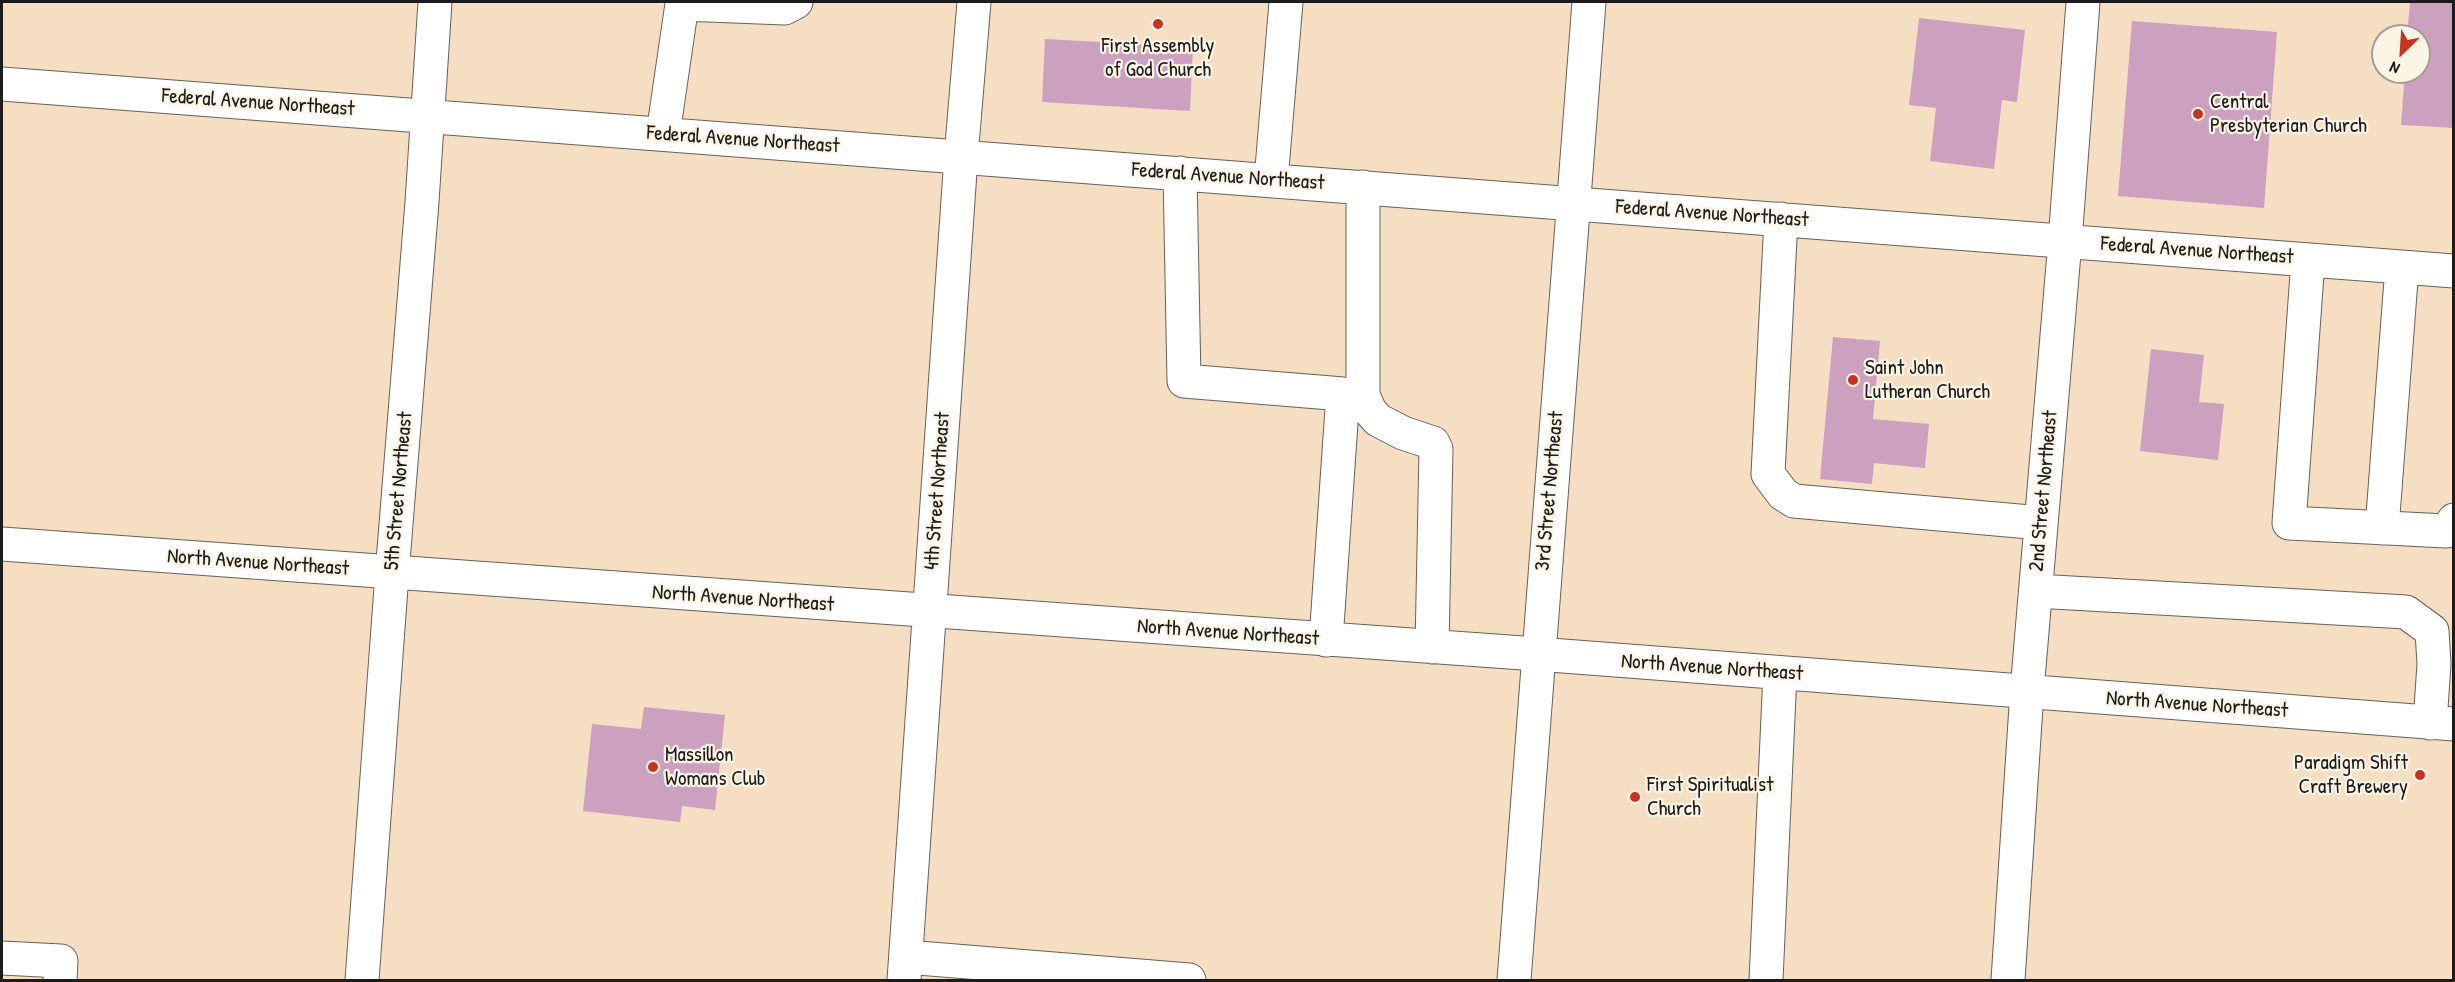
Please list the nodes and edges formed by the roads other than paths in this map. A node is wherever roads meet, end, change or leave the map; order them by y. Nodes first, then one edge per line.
1 (435, 2) edge
2 (796, 2) edge
3 (974, 2) edge
4 (1286, 2) edge
5 (1589, 2) edge
6 (2083, 2) edge
7 (671, 3) edge
8 (2, 84) edge
9 (427, 116) junction
10 (663, 134) junction
11 (961, 157) junction
12 (1180, 173) junction
13 (1271, 180) junction
14 (1363, 187) junction
15 (1574, 203) junction
16 (1781, 219) junction
17 (2065, 241) junction
18 (2308, 260) junction
19 (2402, 267) junction
20 (2454, 271) edge
21 (1353, 395) junction
22 (2041, 523) junction
23 (2450, 525) edge
24 (2382, 528) junction
25 (2, 544) edge
26 (392, 573) junction
27 (2036, 591) junction
28 (929, 612) junction
29 (1326, 640) junction
30 (1432, 647) junction
31 (1538, 654) junction
32 (1780, 673) junction
33 (2027, 691) junction
34 (2442, 724) edge
35 (2, 958) edge
36 (905, 969) edge
37 (60, 981) edge
38 (362, 981) edge
39 (1189, 981) edge
40 (1514, 981) edge
41 (1766, 981) edge
42 (2008, 981) edge

1 - 9 street, 5th Street Northeast
2 - 7 street
3 - 11 street, 4th Street Northeast
4 - 13 street
5 - 15 street, 3rd Street Northeast
6 - 17 street, 2nd Street Northeast
7 - 10 street
8 - 9 street, Federal Avenue Northeast
9 - 10 street, Federal Avenue Northeast
9 - 26 street, 5th Street Northeast
10 - 11 street, Federal Avenue Northeast
11 - 12 street, Federal Avenue Northeast
11 - 28 street, 4th Street Northeast
12 - 13 street, Federal Avenue Northeast
12 - 21 street
13 - 14 street, Federal Avenue Northeast
14 - 15 street, Federal Avenue Northeast
14 - 21 street
15 - 16 street, Federal Avenue Northeast
15 - 31 street, 3rd Street Northeast
16 - 17 street, Federal Avenue Northeast
16 - 22 street
17 - 18 street, Federal Avenue Northeast
17 - 22 street, 2nd Street Northeast
18 - 19 street, Federal Avenue Northeast
18 - 24 street
19 - 20 street, Federal Avenue Northeast
19 - 24 street
21 - 29 street
21 - 30 street
22 - 27 street, 2nd Street Northeast
23 - 24 street
25 - 26 street, North Avenue Northeast
26 - 28 street, North Avenue Northeast
26 - 38 street, 5th Street Northeast
27 - 33 street, 2nd Street Northeast
27 - 34 street
28 - 29 street, North Avenue Northeast
28 - 36 street, 4th Street Northeast
29 - 30 street, North Avenue Northeast
30 - 31 street, North Avenue Northeast
31 - 32 street, North Avenue Northeast
31 - 40 street, 3rd Street Northeast
32 - 33 street, North Avenue Northeast
32 - 41 street
33 - 34 street, North Avenue Northeast
33 - 42 street, 2nd Street Northeast
35 - 37 street
36 - 39 street

